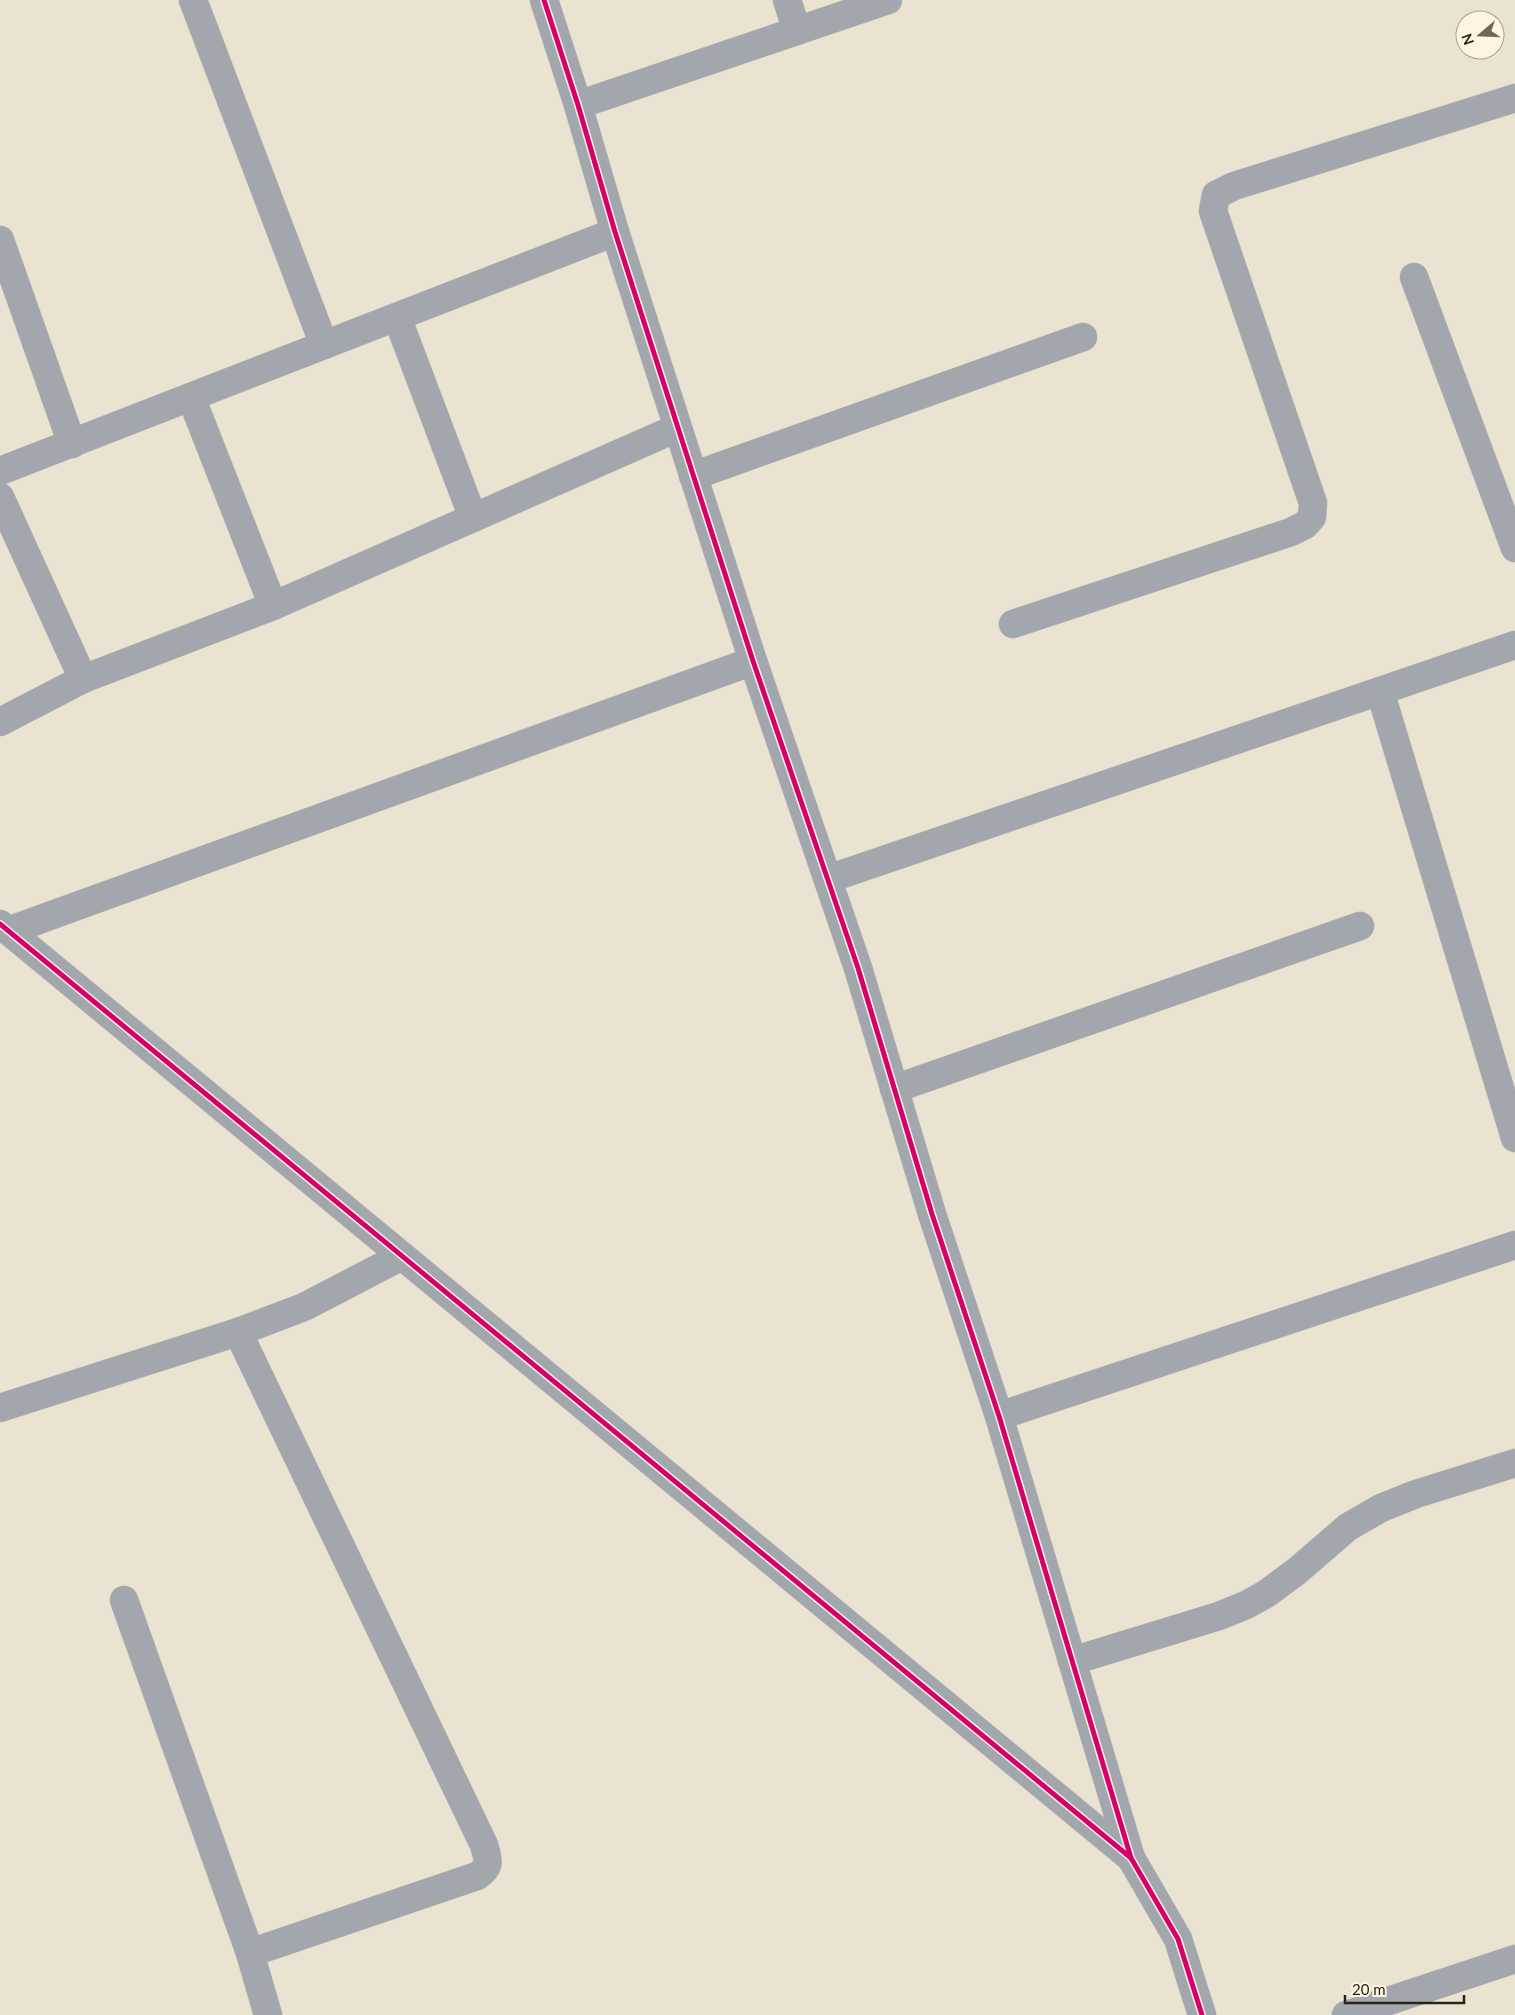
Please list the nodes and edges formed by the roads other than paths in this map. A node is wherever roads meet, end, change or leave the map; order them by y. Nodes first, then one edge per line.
1 (193, 0) edge
2 (544, 0) edge
3 (787, 0) edge
4 (888, 0) edge
5 (797, 31) junction
6 (1515, 98) edge
7 (578, 106) junction
8 (615, 232) junction
9 (0, 240) edge
10 (1414, 277) dead end
11 (397, 317) junction
12 (1083, 337) dead end
13 (324, 345) junction
14 (191, 397) junction
15 (677, 428) junction
16 (72, 444) junction
17 (0, 472) edge
18 (693, 476) junction
19 (0, 497) edge
20 (473, 518) junction
21 (1515, 548) edge
22 (272, 606) junction
23 (1013, 624) dead end
24 (1515, 645) edge
25 (753, 661) junction
26 (83, 679) junction
27 (1380, 691) junction
28 (0, 722) edge
29 (828, 879) junction
30 (1360, 926) dead end
31 (4, 928) edge
32 (894, 1089) junction
33 (1515, 1138) edge
34 (1515, 1245) edge
35 (402, 1256) junction
36 (238, 1332) junction
37 (0, 1408) edge
38 (999, 1416) junction
39 (1515, 1463) edge
40 (124, 1600) dead end
41 (1072, 1660) junction
42 (1131, 1858) junction
43 (250, 1953) junction
44 (1515, 1959) edge
45 (268, 2015) edge
46 (1202, 2015) edge
47 (1346, 2015) edge

1 - 13 street
2 - 7 street
3 - 5 street
4 - 5 street
5 - 7 street
6 - 23 street
7 - 8 street
8 - 11 street
8 - 15 street
9 - 16 street
10 - 21 street
11 - 13 street
11 - 20 street
12 - 18 street
13 - 14 street
14 - 16 street
14 - 22 street
15 - 18 street
15 - 20 street
16 - 17 street
18 - 25 street
19 - 26 street
20 - 22 street
22 - 26 street
24 - 27 street
25 - 29 street
25 - 31 street
26 - 28 street
27 - 29 street
27 - 33 street
29 - 32 street
30 - 32 street
31 - 35 street
32 - 38 street
34 - 38 street
35 - 36 street
35 - 42 street
36 - 37 street
36 - 43 street
38 - 41 street
39 - 41 street
40 - 43 street
41 - 42 street
42 - 46 street
43 - 45 street
44 - 47 street

